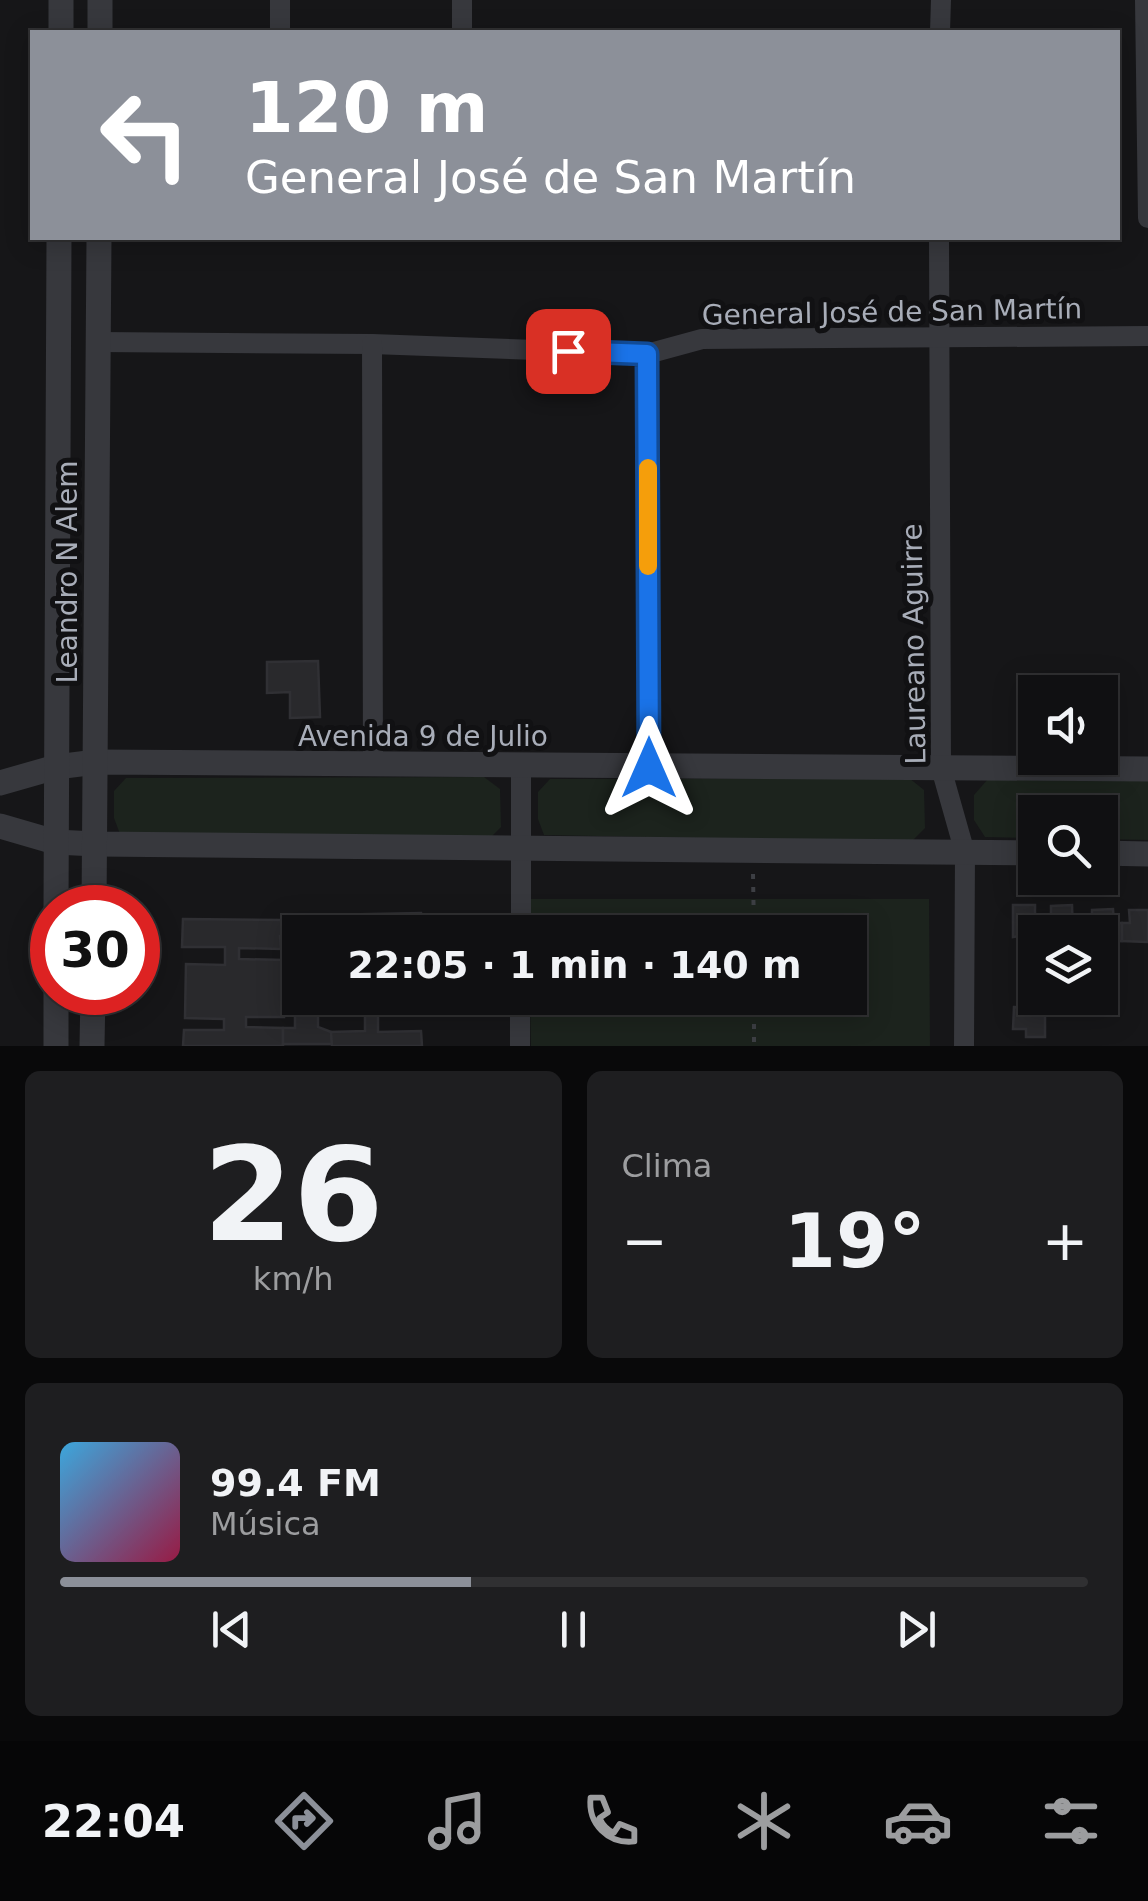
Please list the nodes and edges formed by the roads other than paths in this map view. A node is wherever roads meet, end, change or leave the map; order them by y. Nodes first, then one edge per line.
1 (61, 0) edge
2 (100, 0) edge
3 (280, 0) edge
4 (462, 0) edge
5 (941, 0) edge
6 (1145, 0) edge
7 (61, 30) edge
8 (100, 30) edge
9 (280, 30) edge
10 (462, 30) edge
11 (940, 30) edge
12 (1148, 218) edge
13 (60, 240) edge
14 (98, 240) edge
15 (939, 240) edge
16 (1148, 336) edge
17 (939, 337) junction
18 (98, 342) junction
19 (372, 344) junction
20 (647, 354) junction
21 (96, 762) junction
22 (373, 766) junction
23 (56, 767) junction
24 (522, 767) junction
25 (649, 768) junction
26 (941, 768) junction
27 (1148, 769) edge
28 (0, 784) edge
29 (0, 826) edge
30 (56, 842) junction
31 (96, 844) junction
32 (521, 847) junction
33 (965, 853) junction
34 (1018, 853) edge
35 (1118, 854) edge
36 (1148, 854) edge
37 (56, 885) edge
38 (95, 885) edge
39 (520, 915) edge
40 (56, 1015) edge
41 (93, 1015) edge
42 (520, 1015) edge
43 (56, 1046) edge
44 (92, 1046) edge
45 (520, 1046) edge
46 (964, 1046) edge

1 - 7 street
2 - 8 street
3 - 9 street
4 - 10 street
5 - 11 street
6 - 12 street
13 - 23 street, Leandro N Alem
14 - 18 street, Leandro N Alem
15 - 17 street, Laureano Aguirre
16 - 17 street, General José de San Martín
17 - 20 street, General José de San Martín
17 - 26 street, Laureano Aguirre
18 - 19 street, General José de San Martín
18 - 21 street, Leandro N Alem
19 - 20 street, General José de San Martín
19 - 22 street
20 - 25 street
21 - 22 street, Avenida 9 de Julio
21 - 23 street, Avenida 9 de Julio
21 - 31 street, Leandro N Alem
22 - 24 street, Avenida 9 de Julio
23 - 28 street, Avenida 9 de Julio
23 - 30 street, Leandro N Alem
24 - 25 street, Avenida 9 de Julio
24 - 32 street
25 - 26 street, Avenida 9 de Julio
26 - 27 street, Avenida 9 de Julio
26 - 33 street, Laureano Aguirre
29 - 30 street
30 - 31 street
30 - 37 street, Leandro N Alem
31 - 32 street
31 - 38 street, Leandro N Alem
32 - 33 street
32 - 39 street
33 - 34 street
33 - 46 street, Laureano Aguirre
35 - 36 street
40 - 43 street
41 - 44 street
42 - 45 street

